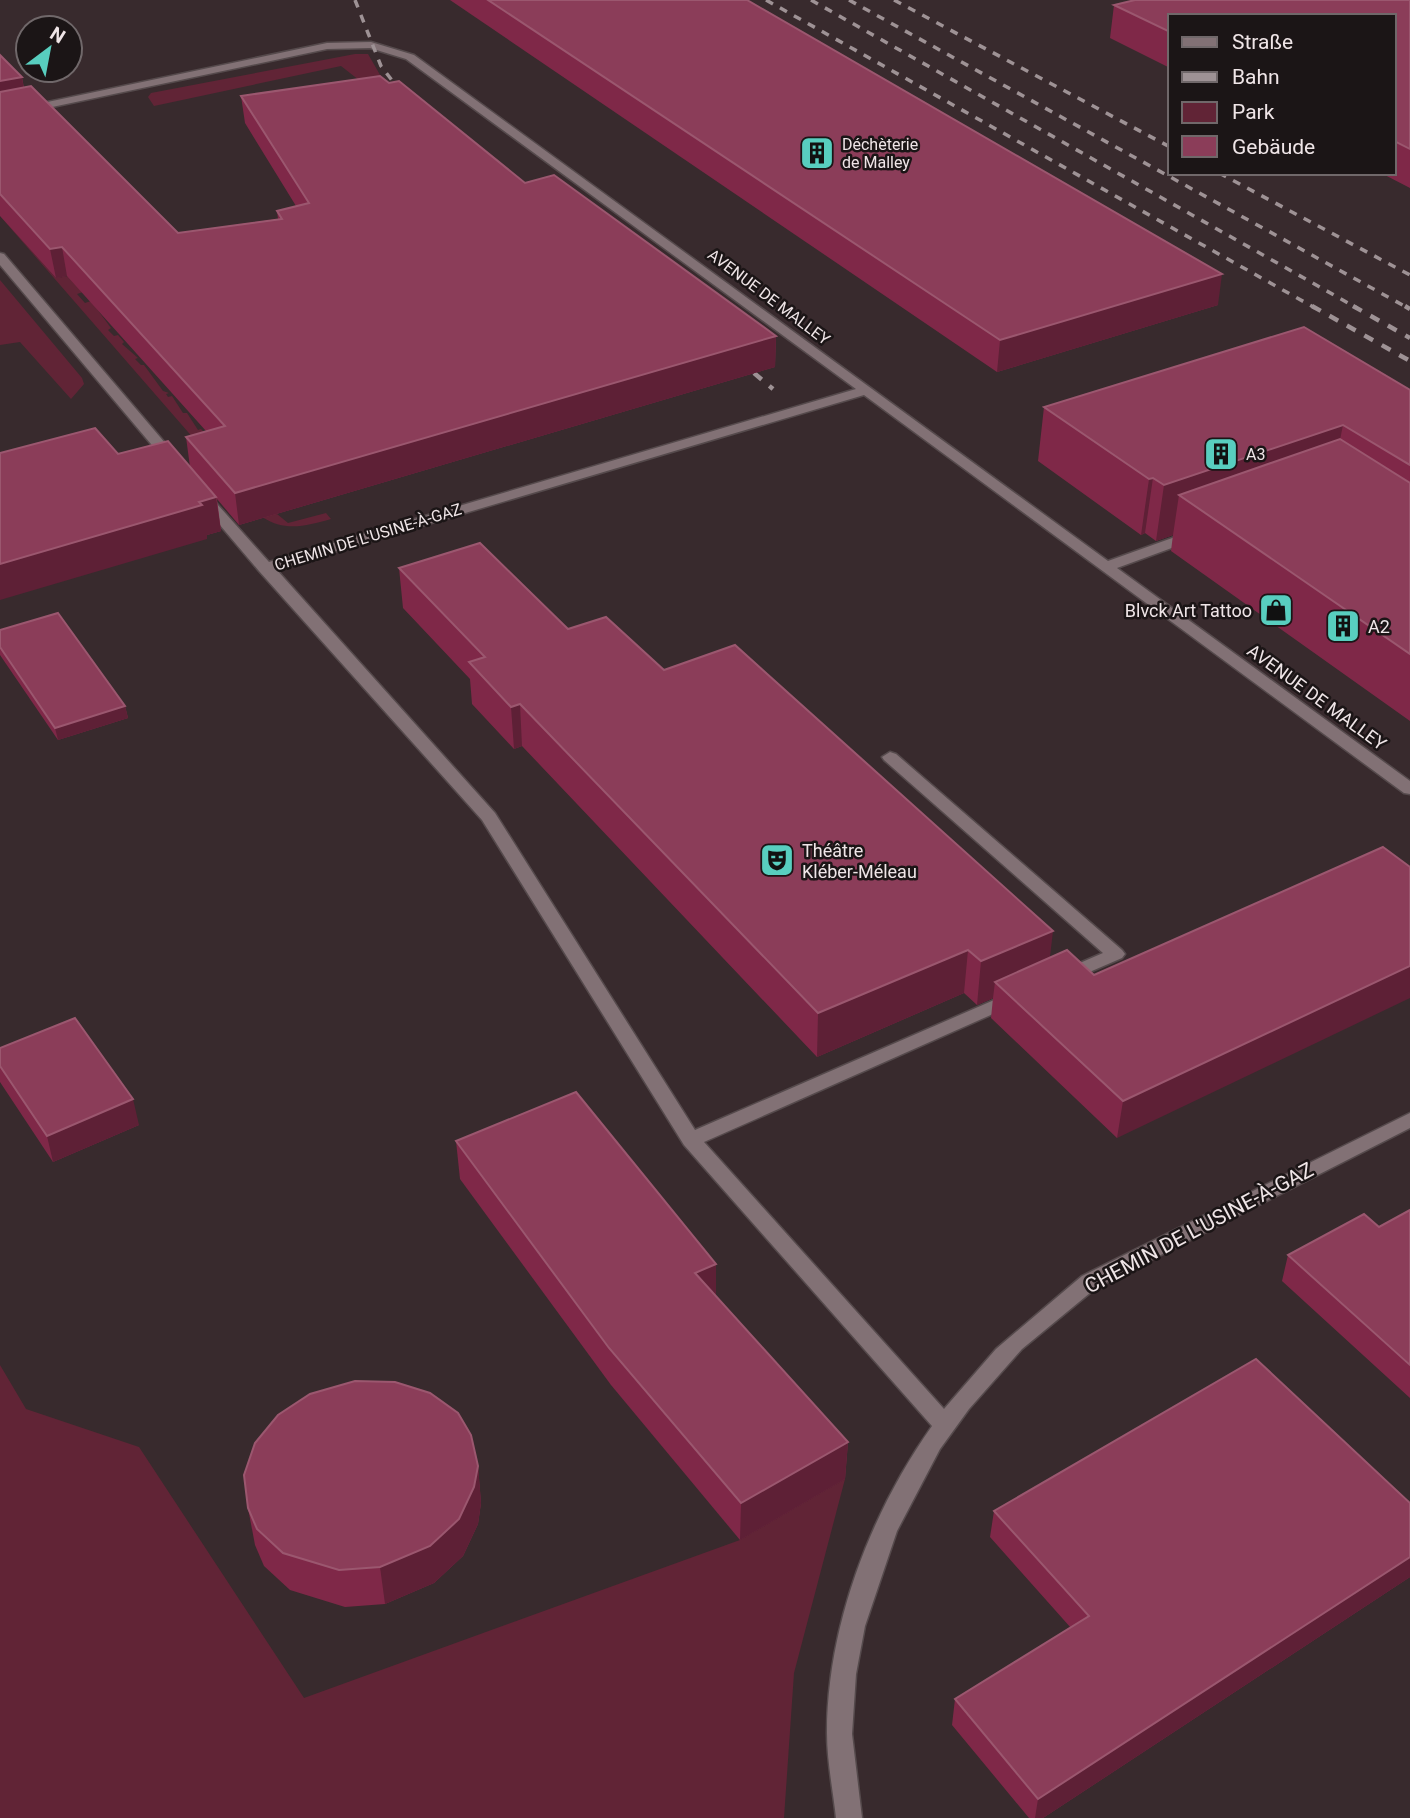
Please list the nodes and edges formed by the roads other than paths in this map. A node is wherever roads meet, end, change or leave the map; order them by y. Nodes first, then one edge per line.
1 (0, 115) edge
2 (0, 257) edge
3 (864, 391) junction
4 (1206, 531) edge
5 (1105, 567) junction
6 (264, 569) junction
7 (1234, 661) junction
8 (890, 757) dead end
9 (1053, 981) edge
10 (1028, 992) edge
11 (1410, 1120) edge
12 (691, 1140) junction
13 (946, 1426) junction
14 (849, 1818) edge

1 - 3 street, AVENUE DE MALLEY
2 - 6 street, CHEMIN DE L'USINE-À-GAZ
3 - 5 street, AVENUE DE MALLEY
3 - 6 street, CHEMIN DE L'USINE-À-GAZ
4 - 5 street
5 - 7 street, AVENUE DE MALLEY
6 - 12 street
7 - 7 street, AVENUE DE MALLEY
8 - 9 street
10 - 12 street
11 - 13 street, CHEMIN DE L'USINE-À-GAZ
12 - 13 street
13 - 14 street, CHEMIN DE L'USINE-À-GAZ

